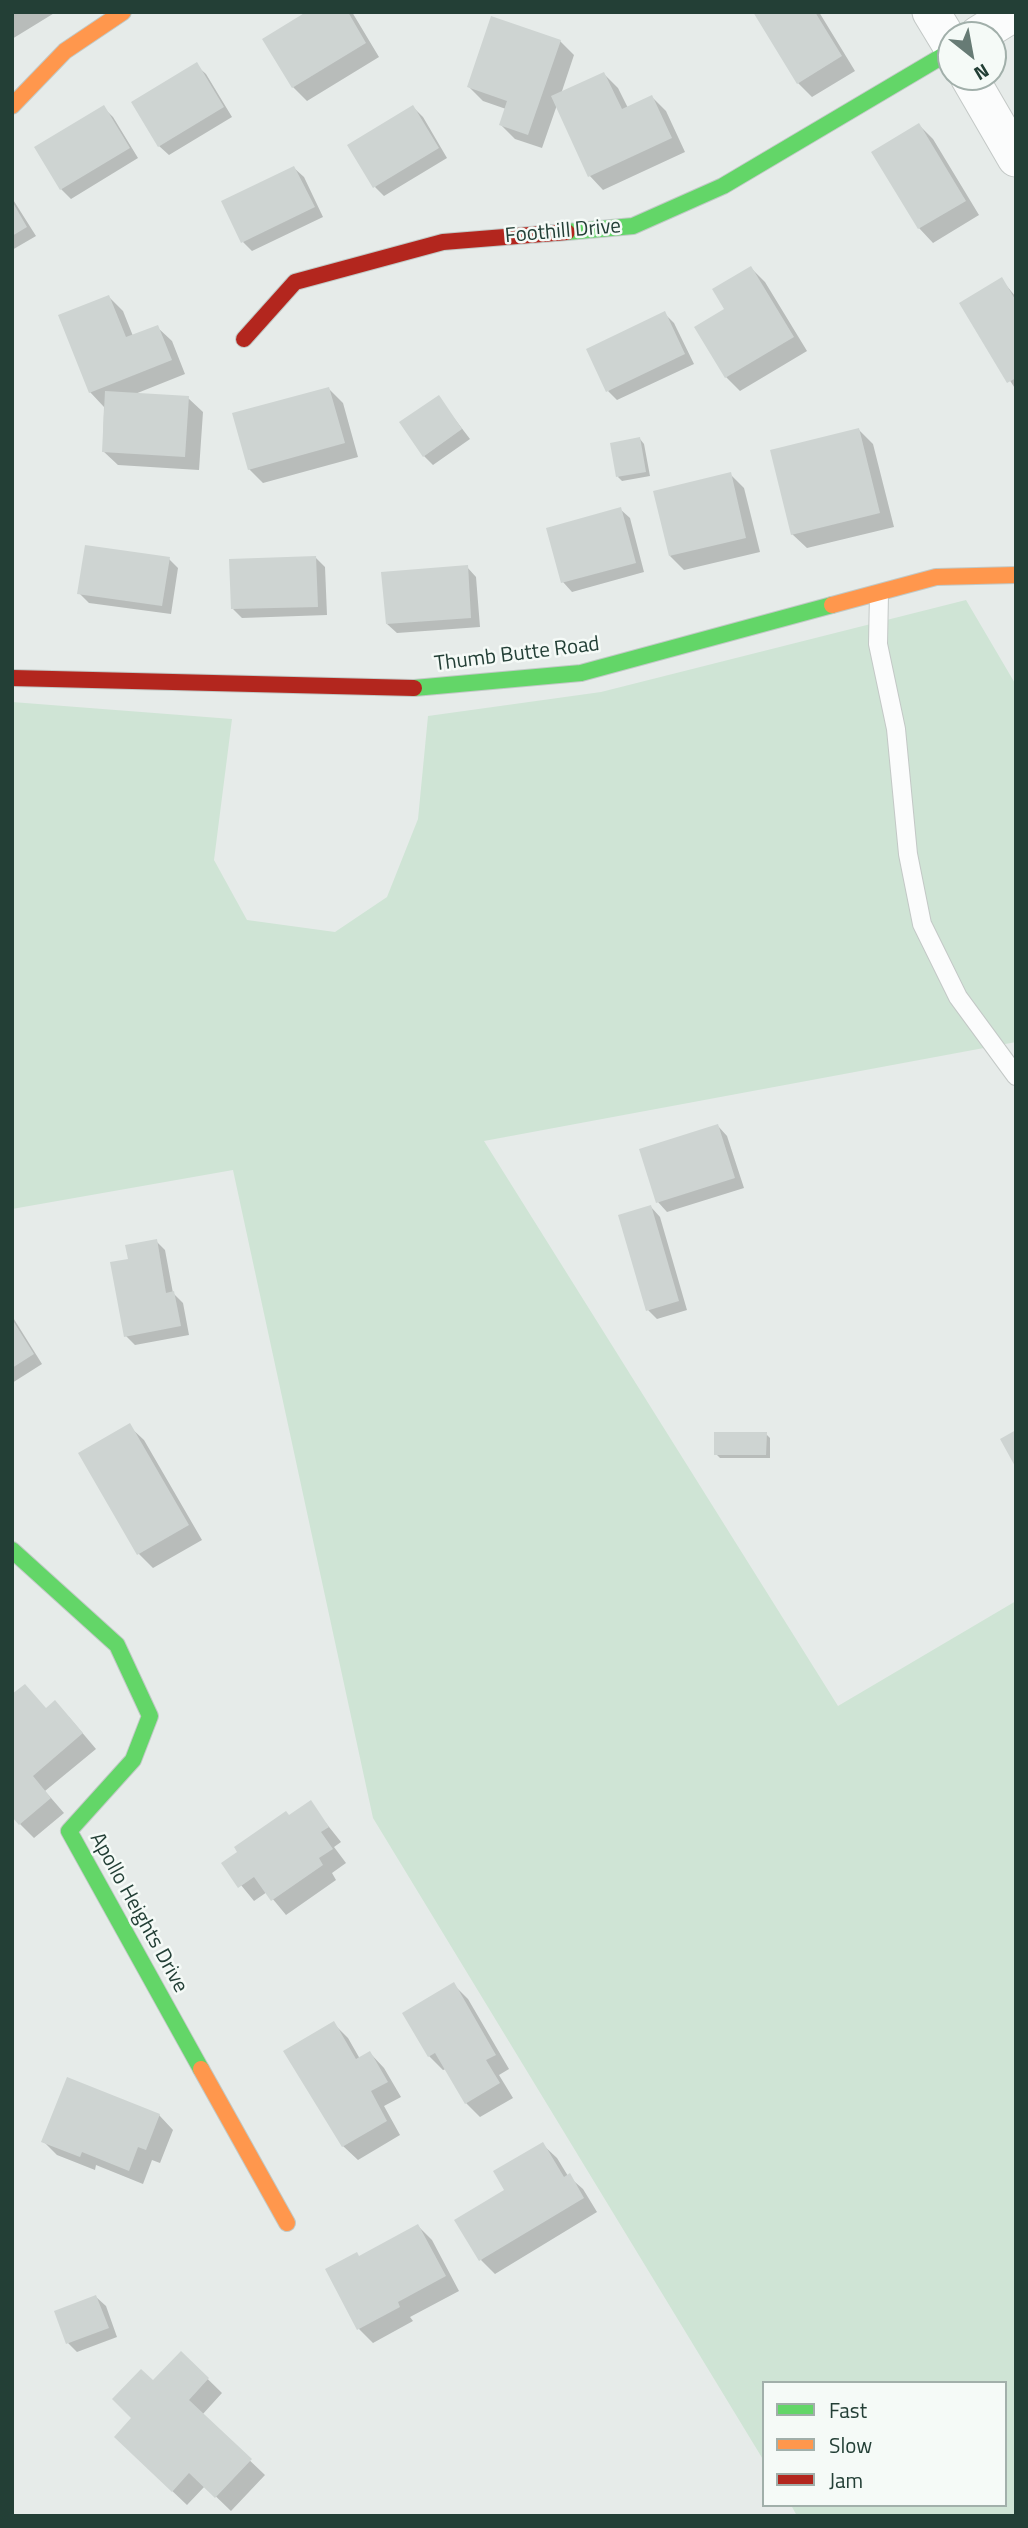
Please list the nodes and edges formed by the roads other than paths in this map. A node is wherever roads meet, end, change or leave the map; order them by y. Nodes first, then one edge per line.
1 (123, 12) edge
2 (937, 59) edge
3 (978, 91) edge
4 (12, 106) edge
5 (1016, 158) edge
6 (244, 339) dead end
7 (1016, 575) edge
8 (878, 594) junction
9 (12, 678) edge
10 (1016, 1076) edge
11 (12, 1550) edge
12 (287, 2223) dead end

1 - 4 street
2 - 6 street, Foothill Drive
3 - 5 street
7 - 8 street, Thumb Butte Road
8 - 9 street, Thumb Butte Road
8 - 10 lane
11 - 12 street, Apollo Heights Drive

